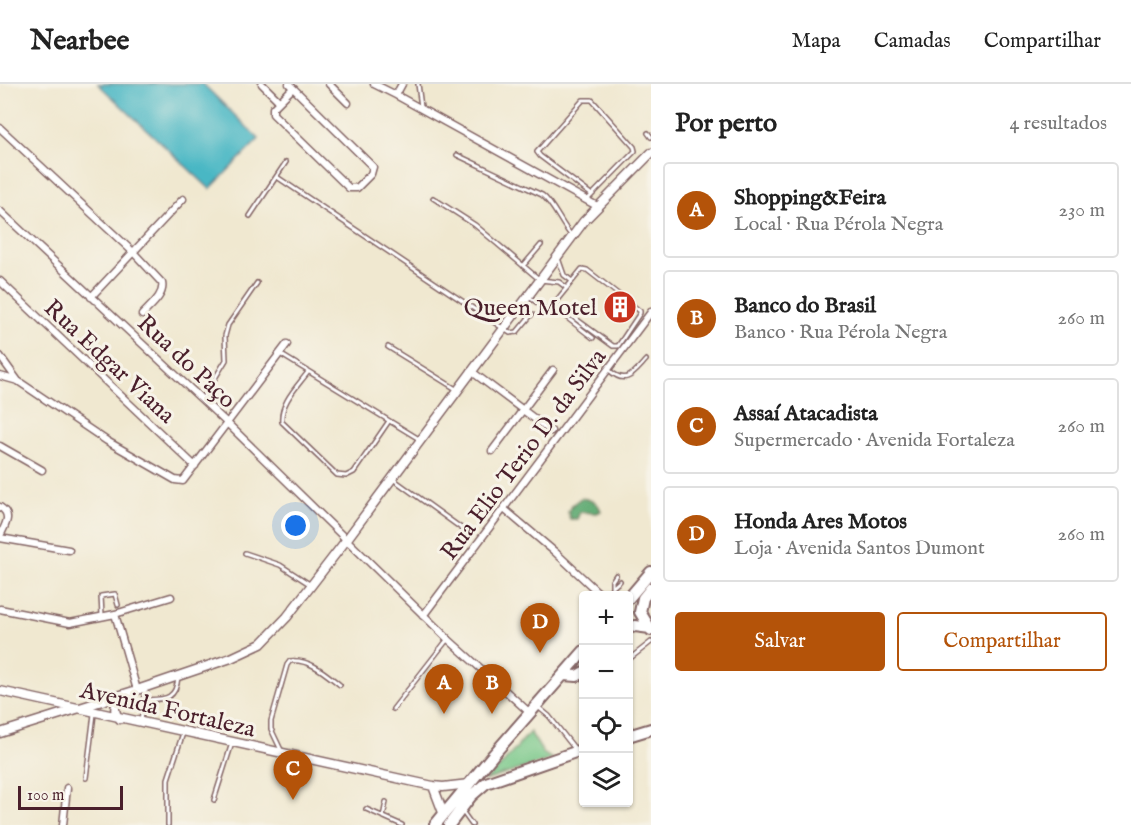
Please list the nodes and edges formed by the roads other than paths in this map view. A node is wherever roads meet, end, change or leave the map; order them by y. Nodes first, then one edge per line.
1 (262, 84) edge
2 (329, 84) edge
3 (374, 84) edge
4 (402, 84) edge
5 (418, 84) edge
6 (291, 86) edge
7 (396, 95) junction
8 (279, 101) junction
9 (348, 103) dead end
10 (422, 109) junction
11 (0, 128) edge
12 (648, 133) dead end
13 (651, 137) edge
14 (651, 153) edge
15 (457, 155) dead end
16 (286, 162) dead end
17 (277, 177) junction
18 (433, 198) dead end
19 (590, 198) junction
20 (183, 199) dead end
21 (597, 206) junction
22 (0, 211) edge
23 (250, 216) dead end
24 (572, 237) junction
25 (541, 245) dead end
26 (133, 252) junction
27 (558, 257) junction
28 (523, 266) junction
29 (540, 280) junction
30 (0, 281) edge
31 (572, 281) junction
32 (257, 283) dead end
33 (567, 288) junction
34 (528, 296) junction
35 (91, 297) junction
36 (651, 312) edge
37 (532, 314) dead end
38 (142, 315) dead end
39 (504, 328) junction
40 (593, 338) dead end
41 (287, 344) dead end
42 (388, 346) dead end
43 (280, 354) junction
44 (0, 356) edge
45 (646, 360) dead end
46 (553, 370) dead end
47 (609, 370) junction
48 (471, 371) junction
49 (308, 372) junction
50 (0, 376) edge
51 (18, 381) junction
52 (457, 390) junction
53 (202, 400) junction
54 (523, 411) junction
55 (389, 421) junction
56 (226, 422) junction
57 (551, 431) dead end
58 (420, 440) junction
59 (0, 446) edge
60 (492, 451) dead end
61 (195, 466) junction
62 (42, 470) dead end
63 (392, 478) junction
64 (0, 507) edge
65 (504, 509) junction
66 (468, 532) dead end
67 (0, 537) edge
68 (347, 539) junction
69 (69, 550) dead end
70 (245, 553) dead end
71 (651, 572) edge
72 (616, 575) dead end
73 (620, 581) dead end
74 (312, 586) junction
75 (612, 588) junction
76 (651, 588) edge
77 (597, 591) edge
78 (608, 591) edge
79 (633, 593) edge
80 (171, 597) dead end
81 (118, 605) dead end
82 (0, 609) edge
83 (115, 614) junction
84 (423, 616) junction
85 (102, 617) junction
86 (633, 627) edge
87 (650, 629) edge
88 (448, 639) junction
89 (651, 642) edge
90 (633, 656) edge
91 (579, 657) edge
92 (563, 675) junction
93 (579, 675) edge
94 (178, 676) junction
95 (340, 685) dead end
96 (141, 689) junction
97 (0, 692) edge
98 (120, 696) junction
99 (144, 700) junction
100 (76, 708) junction
101 (393, 709) dead end
102 (533, 709) junction
103 (94, 712) junction
104 (120, 719) junction
105 (140, 724) junction
106 (651, 729) edge
107 (633, 731) edge
108 (0, 733) edge
109 (183, 733) junction
110 (232, 743) junction
111 (579, 749) edge
112 (579, 750) edge
113 (284, 754) junction
114 (86, 778) dead end
115 (469, 784) junction
116 (433, 786) junction
117 (67, 788) dead end
118 (214, 800) dead end
119 (387, 802) dead end
120 (366, 809) dead end
121 (461, 810) junction
122 (382, 817) junction
123 (446, 820) edge
124 (63, 825) edge
125 (168, 825) edge
126 (402, 825) edge
127 (435, 825) edge
128 (472, 825) edge

1 - 8 street
2 - 9 street
3 - 7 street
4 - 7 street
5 - 10 lane
6 - 8 street
6 - 8 street
7 - 10 street
10 - 19 street
11 - 26 street
12 - 13 lane
14 - 21 main road
15 - 24 lane
16 - 17 lane
17 - 23 lane
17 - 39 lane
18 - 28 lane
19 - 19 lane
19 - 21 street
20 - 26 street
21 - 24 main road
22 - 35 street, Rua do Paço
24 - 27 main road
25 - 28 lane
26 - 35 street
26 - 38 street
27 - 29 main road
27 - 31 lane
28 - 29 lane
29 - 33 lane
29 - 34 main road
30 - 61 street, Rua Edgar Viana
31 - 33 lane
31 - 33 lane
32 - 53 lane
34 - 39 main road
34 - 40 lane
35 - 53 street, Rua do Paço
36 - 47 street, Rua Elio Terio D. da Silva
37 - 39 lane
39 - 48 main road
41 - 43 street
42 - 52 lane
43 - 49 lane
43 - 56 street
44 - 51 street
45 - 47 lane
46 - 54 street
47 - 65 street, Rua Elio Terio D. da Silva
48 - 52 main road
48 - 54 street
49 - 55 lane
49 - 55 lane
50 - 51 street
51 - 61 street
52 - 58 main road
53 - 56 street, Rua do Paço
54 - 57 street
54 - 60 street
55 - 58 lane
56 - 61 street
56 - 68 street, Rua do Paço
58 - 63 main road
59 - 62 street
63 - 66 lane
63 - 68 main road
64 - 67 street
65 - 77 street
65 - 84 street, Rua Elio Terio D. da Silva
67 - 69 street
68 - 74 main road
68 - 84 street, Rua do Paço
70 - 74 lane
71 - 79 highway
72 - 75 lane
73 - 75 lane
74 - 94 main road
75 - 78 lane
76 - 87 highway
80 - 83 street
81 - 85 lane
82 - 85 street
83 - 85 street
83 - 96 street
84 - 88 street, Rua do Paço
86 - 87 highway
88 - 101 lane
88 - 102 street, Rua do Paço
89 - 90 lane
91 - 92 highway
92 - 93 highway
92 - 102 highway
94 - 96 main road
94 - 99 lane
95 - 113 lane
96 - 98 main road
96 - 99 lane
97 - 100 main road, Avenida Fortaleza
98 - 100 main road
98 - 104 main road
99 - 105 lane
100 - 103 main road, Avenida Fortaleza
100 - 108 main road
102 - 111 lane
102 - 115 highway
103 - 104 main road, Avenida Fortaleza
103 - 114 lane
104 - 105 main road, Avenida Fortaleza
105 - 109 main road, Avenida Fortaleza
106 - 107 highway
109 - 110 main road, Avenida Fortaleza
109 - 125 lane
110 - 113 main road, Avenida Fortaleza
110 - 118 lane
112 - 121 highway
113 - 116 main road, Avenida Fortaleza
115 - 116 main road, Avenida Fortaleza
115 - 123 highway
116 - 123 main road
117 - 124 street
119 - 122 lane
120 - 122 lane
121 - 123 highway
121 - 128 lane
122 - 126 lane
123 - 127 highway

